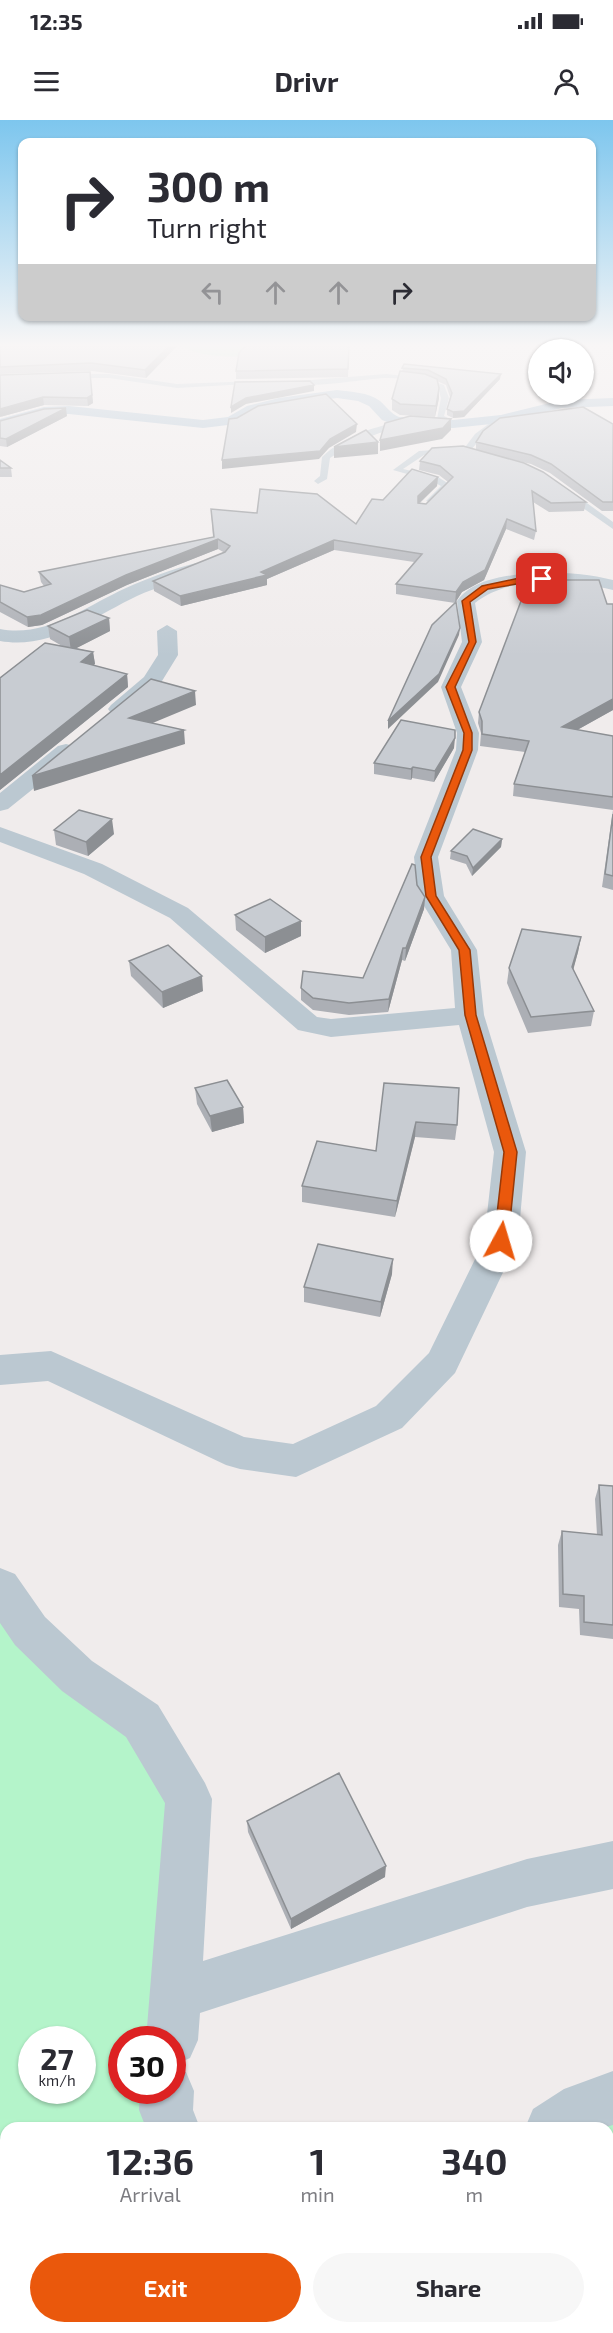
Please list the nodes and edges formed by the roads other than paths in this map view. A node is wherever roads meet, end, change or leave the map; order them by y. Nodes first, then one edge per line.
1 (337, 449) edge
2 (467, 450) joint
3 (497, 460) edge
4 (318, 481) dead end
5 (555, 484) edge
6 (422, 509) edge
7 (613, 526) edge
8 (210, 561) edge
9 (613, 585) edge
10 (167, 631) dead end
11 (0, 635) edge
12 (99, 725) edge
13 (81, 739) edge
14 (0, 804) edge
15 (0, 834) edge
16 (470, 1015) junction
17 (0, 1370) edge
18 (0, 1587) edge
19 (613, 1865) edge
20 (174, 2018) edge
21 (613, 2098) edge
22 (167, 2104) edge
23 (171, 2122) edge
24 (562, 2122) edge

1 - 4 lane
2 - 3 lane
2 - 6 lane
5 - 7 lane
8 - 11 street
9 - 16 street
10 - 12 street
13 - 14 street
15 - 16 street
16 - 17 street
18 - 20 street
19 - 20 street
21 - 24 street
22 - 23 street

